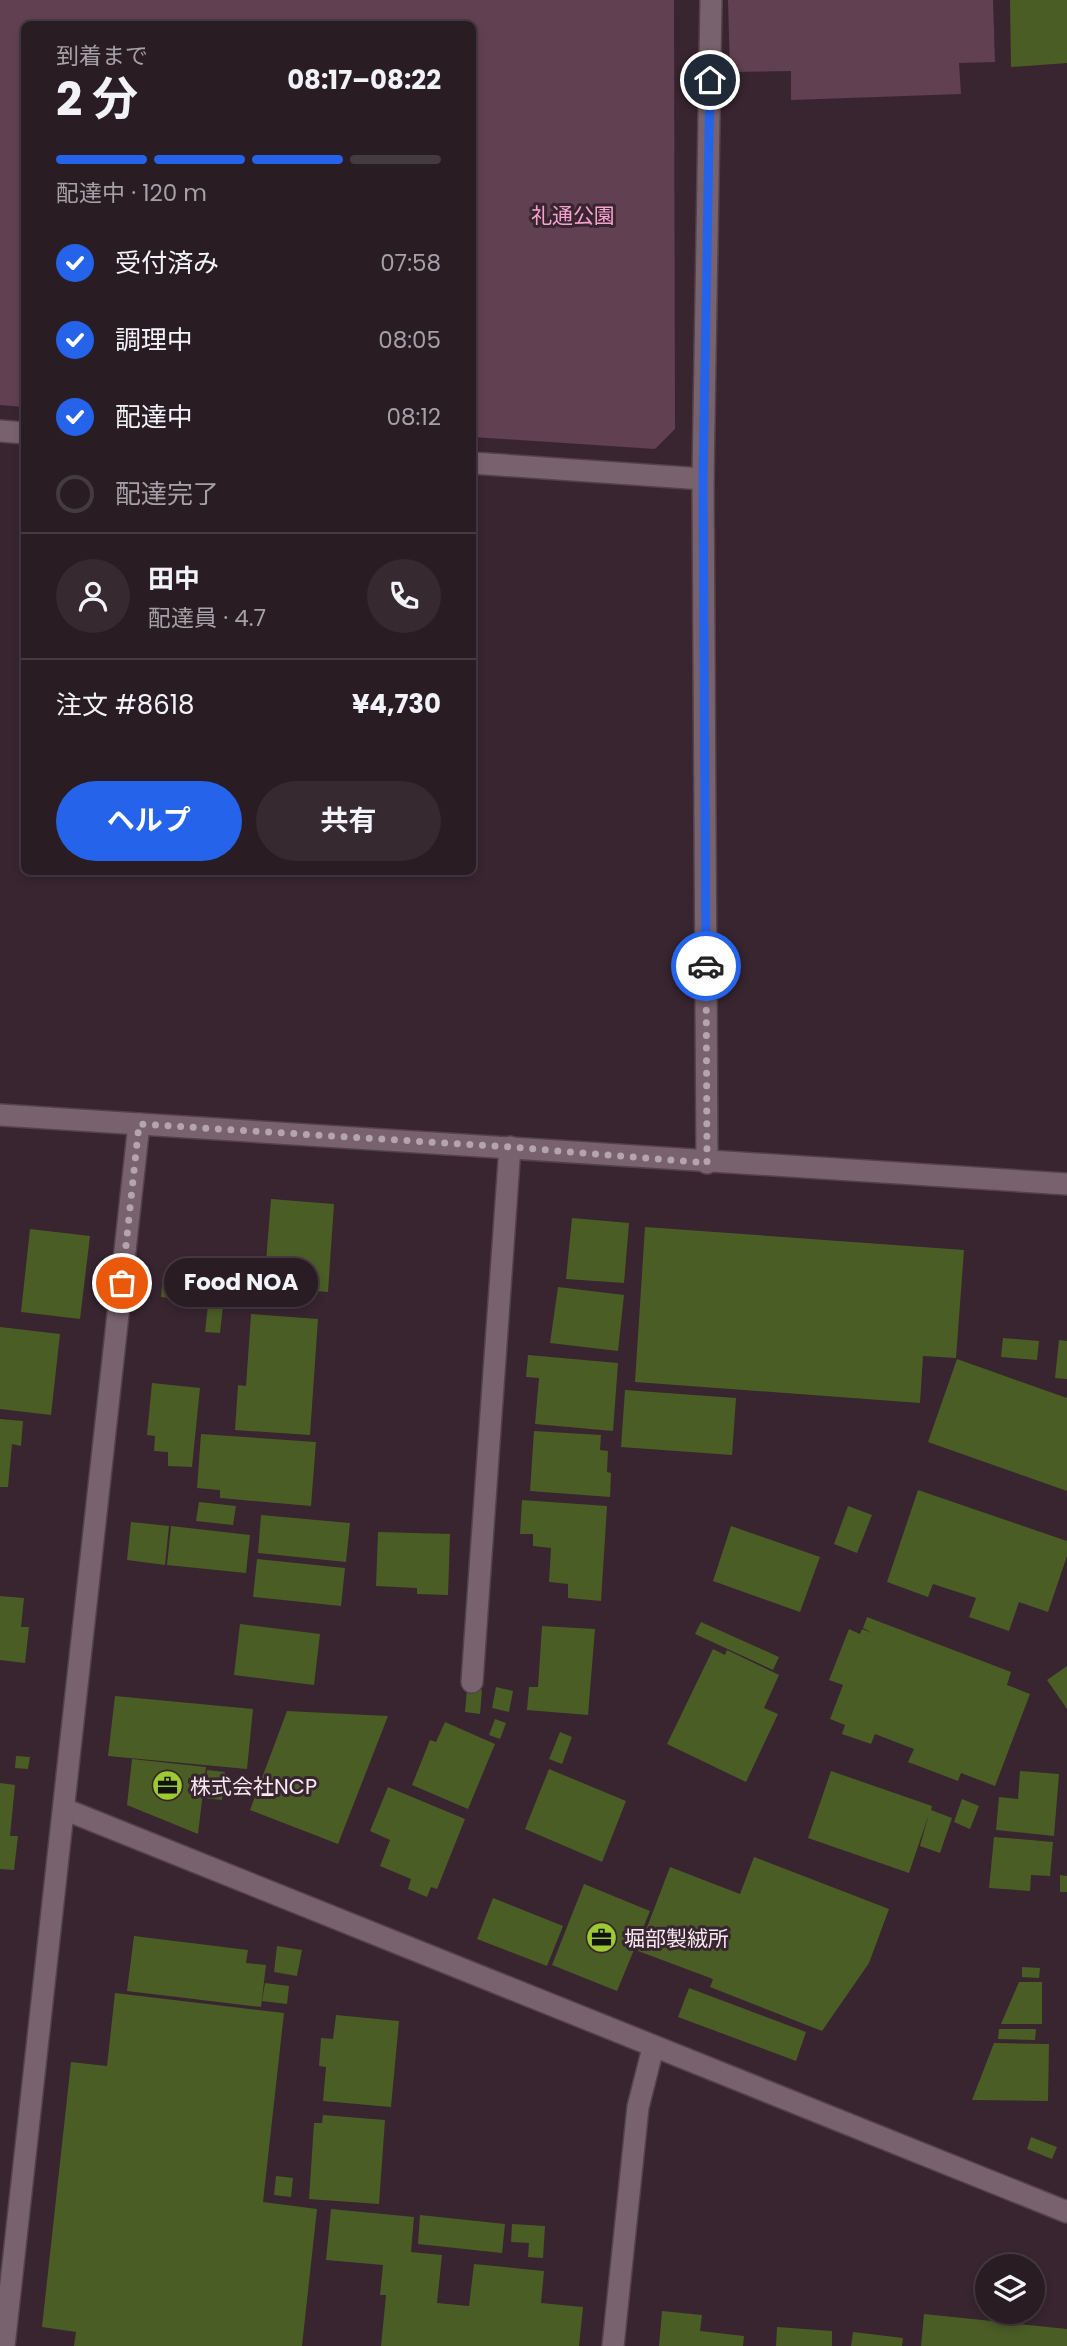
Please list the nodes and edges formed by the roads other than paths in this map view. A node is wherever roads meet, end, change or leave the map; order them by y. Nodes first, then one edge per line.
1 (711, 0) edge
2 (0, 431) edge
3 (21, 433) edge
4 (476, 463) edge
5 (703, 479) junction
6 (0, 1115) edge
7 (139, 1124) junction
8 (510, 1147) junction
9 (707, 1163) junction
10 (1067, 1184) edge
11 (472, 1682) dead end
12 (64, 1809) junction
13 (653, 2048) junction
14 (1067, 2212) edge
15 (4, 2346) edge
16 (613, 2346) edge

1 - 5 street
2 - 3 street
4 - 5 street
5 - 9 street
6 - 7 street
7 - 8 street
7 - 12 street
8 - 9 street
8 - 11 street
9 - 10 street
12 - 13 street
12 - 15 street
13 - 14 street
13 - 16 street

